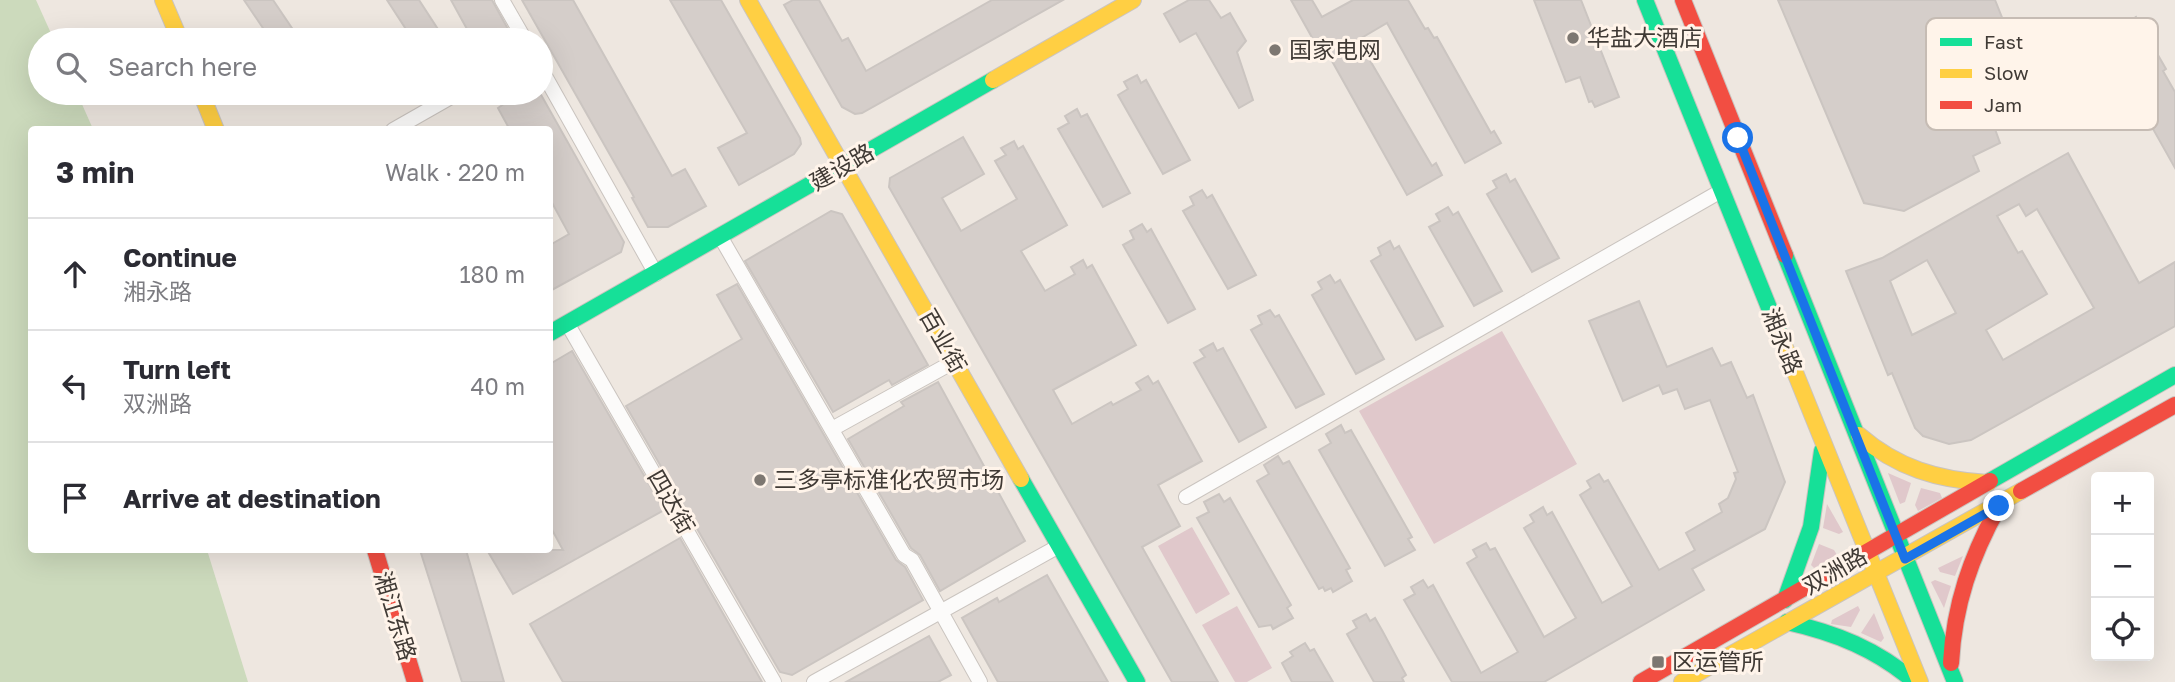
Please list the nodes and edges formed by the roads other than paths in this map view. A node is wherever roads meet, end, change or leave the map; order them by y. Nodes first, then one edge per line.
1 (163, 0) edge
2 (502, 0) edge
3 (748, 0) edge
4 (1133, 0) edge
5 (1645, 0) edge
6 (1683, 0) edge
7 (175, 28) edge
8 (518, 28) edge
9 (553, 90) edge
10 (206, 105) edge
11 (437, 105) edge
12 (214, 126) edge
13 (400, 126) edge
14 (842, 167) junction
15 (1721, 191) junction
16 (720, 236) junction
17 (656, 274) junction
18 (568, 323) junction
19 (553, 330) edge
20 (955, 360) junction
21 (2175, 375) edge
22 (1838, 389) junction
23 (1806, 402) junction
24 (2175, 405) edge
25 (832, 429) junction
26 (1854, 430) junction
27 (2071, 435) junction
28 (1822, 442) junction
29 (2083, 458) junction
30 (1988, 483) junction
31 (1186, 497) dead end
32 (1999, 506) junction
33 (1896, 537) junction
34 (1059, 546) junction
35 (1867, 552) junction
36 (376, 553) edge
37 (1905, 559) junction
38 (1876, 575) junction
39 (1785, 600) junction
40 (941, 611) junction
41 (1787, 622) junction
42 (1953, 677) edge
43 (415, 682) edge
44 (774, 682) edge
45 (814, 682) edge
46 (980, 682) edge
47 (1136, 682) edge
48 (1641, 682) edge
49 (1682, 682) edge
50 (1918, 682) edge

1 - 7 main road
2 - 8 street
3 - 14 main road, 百业街
4 - 14 main road, 建设路
5 - 15 main road, 湘永路
6 - 22 main road, 湘永路
9 - 17 street
10 - 12 main road
11 - 13 street
14 - 16 main road, 建设路
14 - 20 main road, 百业街
15 - 23 main road, 湘永路
15 - 31 street
16 - 17 main road, 建设路
16 - 25 street
17 - 18 main road, 建设路
18 - 19 main road, 建设路
18 - 44 street, 四达街
20 - 25 street
20 - 34 main road, 百业街
21 - 27 main road, 双洲路
22 - 23 main road
22 - 26 main road, 湘永路
23 - 28 main road, 湘永路
24 - 29 main road, 双洲路
25 - 40 street
26 - 30 main road
26 - 33 main road, 湘永路
27 - 29 main road
27 - 30 main road, 双洲路
28 - 35 main road, 湘永路
28 - 39 main road
29 - 32 main road, 双洲路
30 - 33 main road, 双洲路
32 - 37 main road, 双洲路
32 - 42 main road
33 - 35 main road, 双洲路
33 - 37 main road, 湘永路
34 - 40 street
34 - 47 main road, 百业街
35 - 38 main road, 湘永路
35 - 39 main road, 双洲路
36 - 43 main road, 湘江东路
37 - 38 main road, 双洲路
37 - 42 main road, 湘永路
38 - 41 main road, 双洲路
38 - 50 main road, 湘永路
39 - 48 main road, 双洲路
40 - 45 street
40 - 46 street
41 - 49 main road, 双洲路
41 - 50 main road

